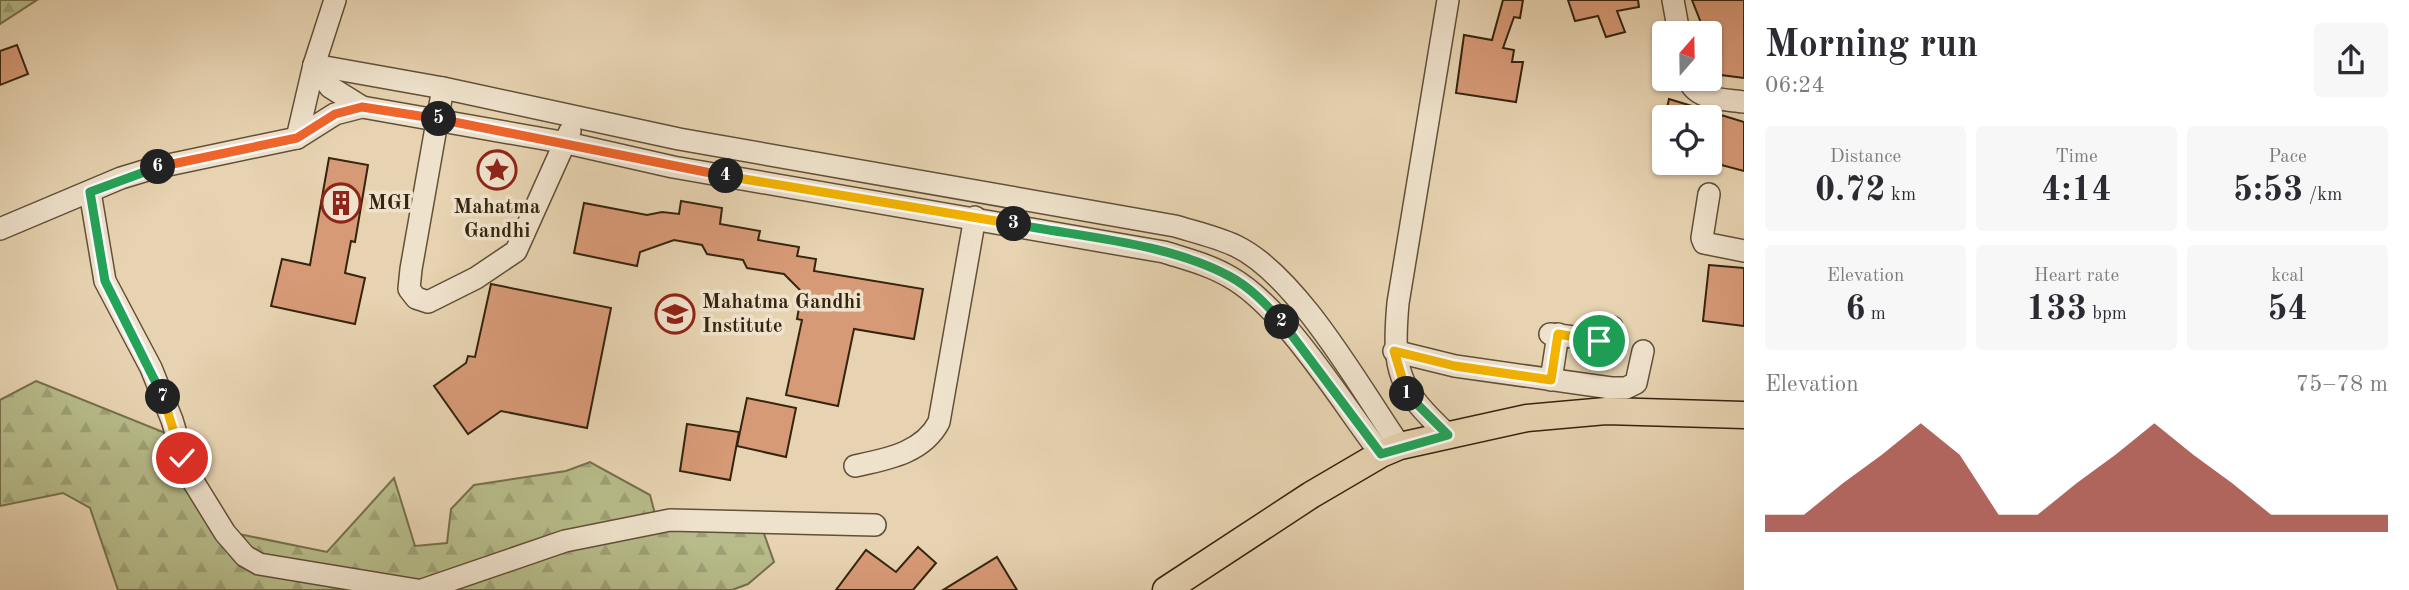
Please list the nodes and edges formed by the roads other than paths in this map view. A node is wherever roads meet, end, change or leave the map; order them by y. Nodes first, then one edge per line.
1 (335, 0) edge
2 (1448, 0) edge
3 (1673, 0) edge
4 (1677, 21) edge
5 (314, 65) junction
6 (443, 88) junction
7 (1697, 91) edge
8 (1744, 102) edge
9 (362, 107) junction
10 (574, 115) junction
11 (436, 118) junction
12 (297, 138) junction
13 (567, 143) junction
14 (90, 192) junction
15 (1709, 194) dead end
16 (975, 217) junction
17 (0, 229) edge
18 (1744, 251) edge
19 (1612, 327) dead end
20 (1394, 351) junction
21 (1643, 351) dead end
22 (1551, 380) junction
23 (1744, 415) edge
24 (1448, 435) junction
25 (1390, 450) junction
26 (855, 466) dead end
27 (874, 525) dead end
28 (420, 590) edge
29 (1166, 590) edge

1 - 5 street
2 - 20 street
3 - 4 street
5 - 6 street
5 - 9 street
5 - 12 street
6 - 10 street
6 - 11 street
7 - 8 street
9 - 11 street
9 - 12 street
10 - 13 street
10 - 25 street
11 - 13 street
11 - 13 street
12 - 14 street
13 - 16 street
14 - 17 street
14 - 28 street
15 - 18 street
16 - 25 street
16 - 26 street
19 - 22 street
20 - 22 street
20 - 24 street
21 - 22 street
23 - 24 main road
24 - 25 main road
25 - 29 main road
27 - 28 street

